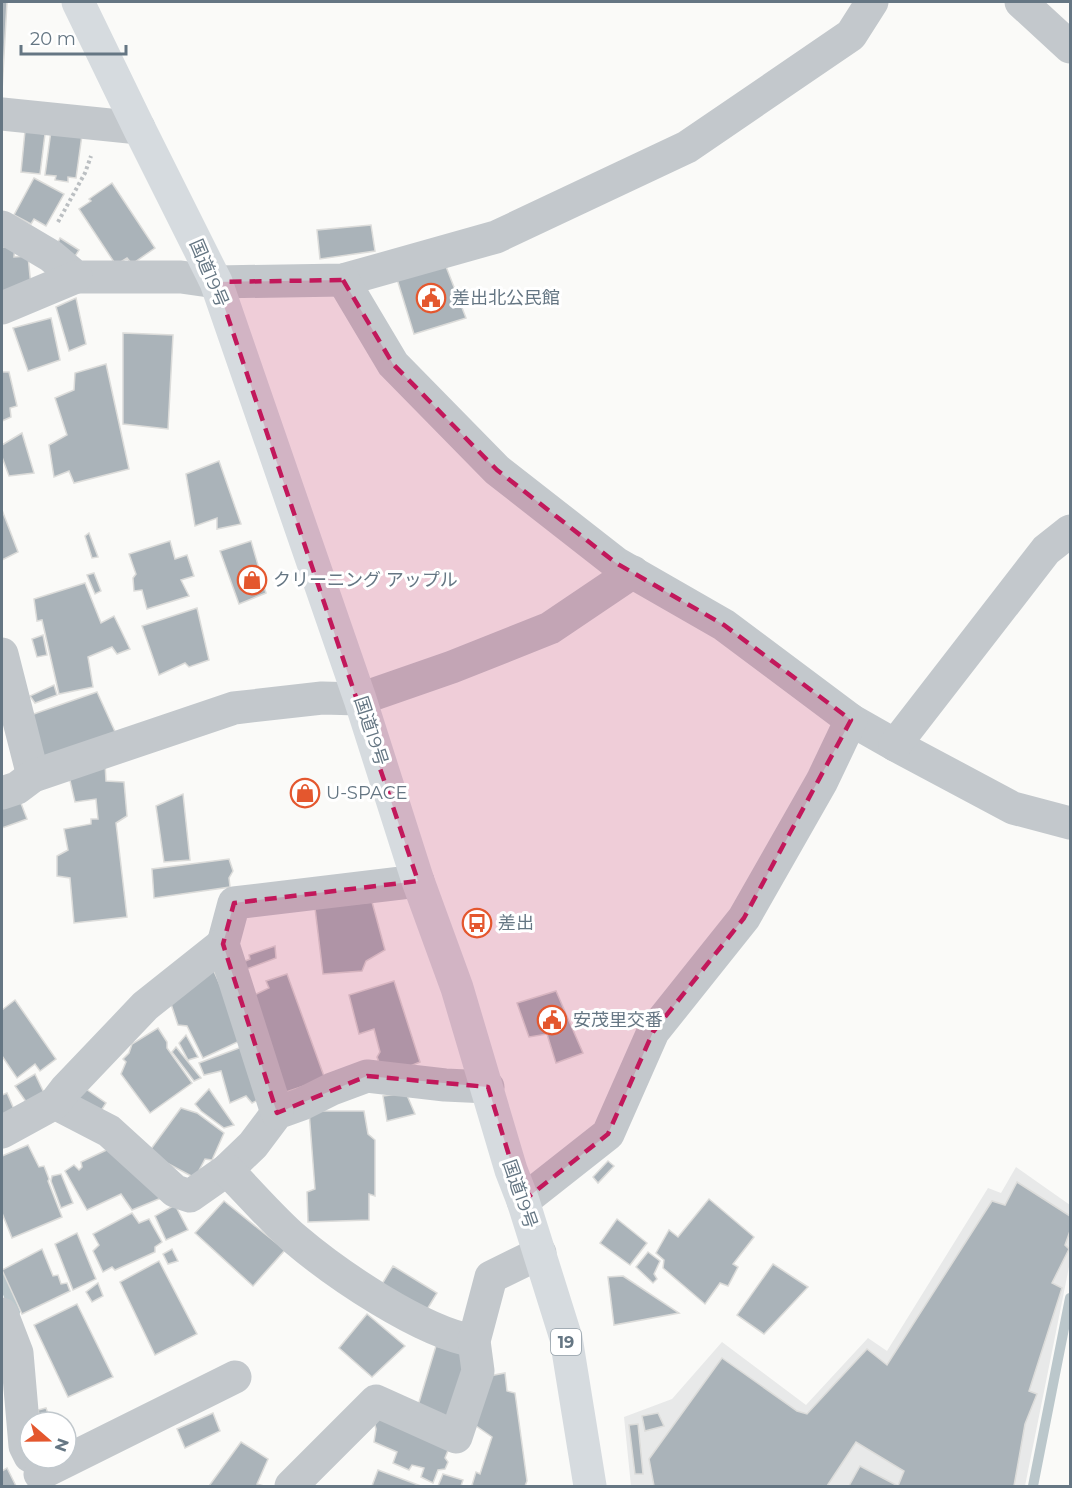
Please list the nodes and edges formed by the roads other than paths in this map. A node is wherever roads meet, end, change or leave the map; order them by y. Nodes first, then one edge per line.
1 (78, 2) edge
2 (872, 2) edge
3 (1021, 2) edge
4 (1071, 47) edge
5 (2, 114) edge
6 (139, 128) junction
7 (2, 226) edge
8 (76, 277) junction
9 (343, 280) junction
10 (216, 282) junction
11 (2, 308) edge
12 (1071, 531) edge
13 (633, 572) junction
14 (2, 654) edge
15 (360, 699) junction
16 (851, 720) junction
17 (895, 745) junction
18 (33, 776) junction
19 (2, 793) edge
20 (1071, 823) edge
21 (418, 881) junction
22 (223, 944) junction
23 (488, 1087) junction
24 (55, 1103) junction
25 (277, 1113) junction
26 (2, 1132) edge
27 (227, 1170) junction
28 (523, 1201) junction
29 (540, 1252) junction
30 (2, 1314) edge
31 (474, 1341) junction
32 (235, 1377) dead end
33 (23, 1410) edge
34 (78, 1443) edge
35 (291, 1486) edge
36 (590, 1486) edge

1 - 6 highway, 国道19号 / 19
2 - 9 street
3 - 4 street
5 - 6 street
6 - 10 highway, 国道19号 / 19
7 - 8 street
8 - 10 street
8 - 11 street
9 - 10 street
9 - 13 street
10 - 15 highway, 国道19号 / 19
12 - 17 street
13 - 15 street
13 - 16 street
14 - 18 street
15 - 18 street
15 - 21 highway, 国道19号 / 19
16 - 17 street
16 - 28 street
17 - 20 street
18 - 19 street
21 - 22 street
21 - 23 highway, 国道19号 / 19
22 - 24 street
22 - 25 street
23 - 25 street
23 - 28 highway, 国道19号 / 19
24 - 26 street
24 - 27 street
25 - 27 street
27 - 31 street
28 - 29 highway, 国道19号 / 19
29 - 31 street
29 - 36 highway, 国道19号 / 19
30 - 33 street
31 - 35 street
32 - 34 street

